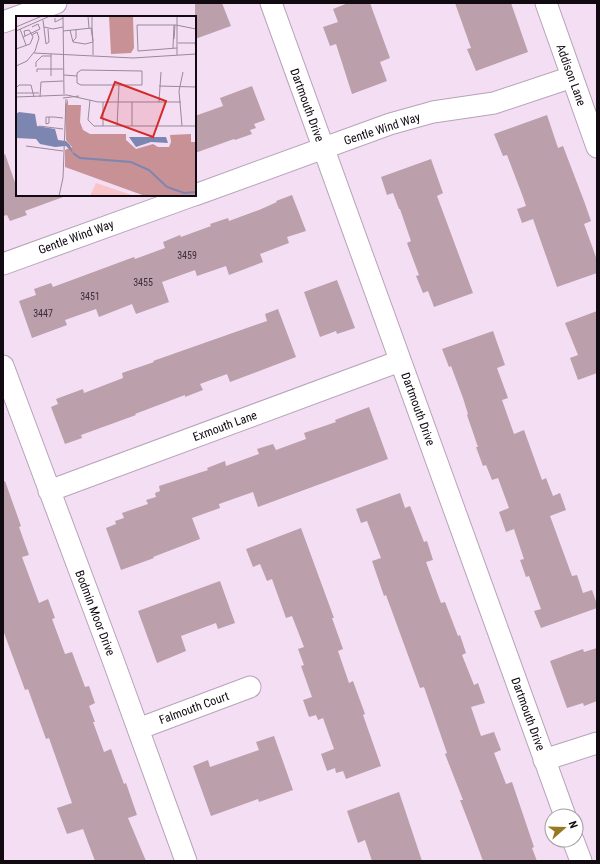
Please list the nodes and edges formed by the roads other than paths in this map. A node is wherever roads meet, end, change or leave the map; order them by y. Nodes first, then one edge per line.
1 (56, 3) edge
2 (270, 3) edge
3 (546, 3) edge
4 (20, 16) edge
5 (16, 17) edge
6 (3, 22) edge
7 (572, 77) junction
8 (597, 147) edge
9 (323, 148) junction
10 (196, 194) edge
11 (191, 196) edge
12 (3, 264) edge
13 (400, 361) junction
14 (3, 366) edge
15 (49, 491) junction
16 (250, 688) dead end
17 (138, 729) junction
18 (597, 742) edge
19 (544, 760) junction
20 (562, 808) edge
21 (576, 848) edge
22 (186, 861) edge
23 (581, 861) edge

1 - 4 street
2 - 9 street, Dartmouth Drive
3 - 7 street, Addison Lane
5 - 6 street
7 - 8 street, Addison Lane
7 - 9 street, Gentle Wind Way
9 - 10 street, Gentle Wind Way
9 - 13 street, Dartmouth Drive
11 - 12 street, Gentle Wind Way
13 - 15 street, Exmouth Lane
13 - 19 street, Dartmouth Drive
14 - 15 street, Bodmin Moor Drive
15 - 17 street, Bodmin Moor Drive
16 - 17 street, Falmouth Court
17 - 22 street, Bodmin Moor Drive
18 - 19 street
19 - 20 street, Dartmouth Drive
21 - 23 street

